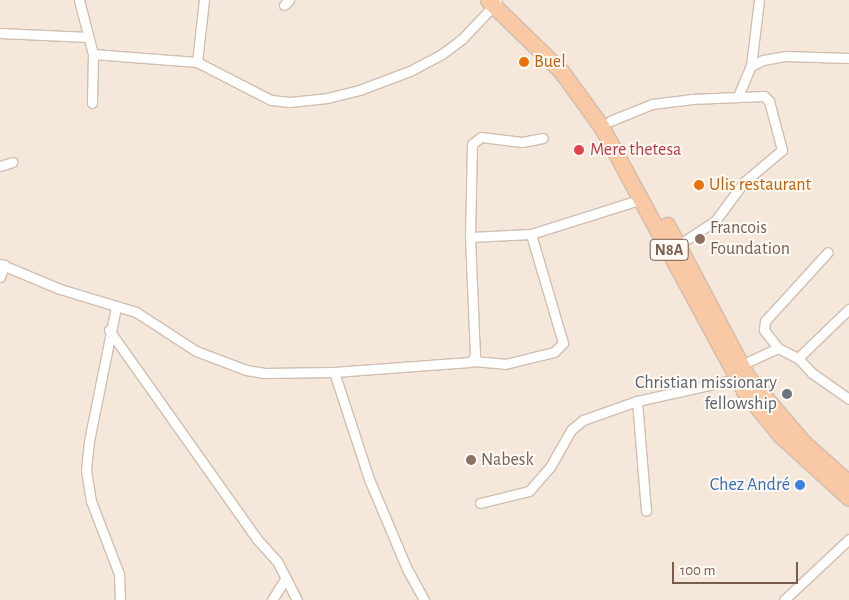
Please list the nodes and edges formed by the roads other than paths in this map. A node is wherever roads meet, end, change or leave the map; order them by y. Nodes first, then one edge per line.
1 (79, 0) edge
2 (204, 0) edge
3 (758, 0) edge
4 (495, 1) edge
5 (0, 33) edge
6 (88, 37) junction
7 (94, 54) junction
8 (849, 58) edge
9 (197, 62) junction
10 (750, 66) junction
11 (738, 96) junction
12 (92, 103) dead end
13 (610, 121) junction
14 (543, 138) dead end
15 (12, 162) dead end
16 (0, 166) edge
17 (642, 199) junction
18 (531, 234) junction
19 (470, 237) junction
20 (678, 246) junction
21 (828, 252) dead end
22 (2, 264) edge
23 (0, 277) edge
24 (116, 306) junction
25 (849, 309) edge
26 (109, 330) junction
27 (778, 348) junction
28 (798, 358) junction
29 (473, 361) junction
30 (334, 372) junction
31 (738, 372) junction
32 (849, 398) edge
33 (638, 401) junction
34 (849, 483) edge
35 (849, 498) edge
36 (480, 503) dead end
37 (646, 511) dead end
38 (849, 539) edge
39 (286, 578) junction
40 (120, 600) edge
41 (272, 600) edge
42 (297, 600) edge
43 (424, 600) edge
44 (784, 600) edge

1 - 6 street
2 - 9 street
3 - 10 street
4 - 9 street
4 - 13 highway, N8A
4 - 17 highway, N8A
5 - 6 street
6 - 7 street
7 - 9 street
7 - 12 street
8 - 10 street
10 - 11 street
11 - 13 street
11 - 20 street
13 - 20 highway, N8A
14 - 19 street
15 - 16 street
17 - 18 street
17 - 31 highway, N8A
18 - 19 street
18 - 29 street
19 - 29 street
20 - 31 highway, N8A
21 - 27 street
22 - 23 street
22 - 24 street
24 - 26 street
24 - 30 street
25 - 28 street
26 - 39 street
26 - 40 street
27 - 28 street
27 - 31 street
28 - 32 street
29 - 30 street
30 - 43 street
31 - 33 street
31 - 34 highway, N8A
31 - 35 highway, N8A
33 - 36 street
33 - 37 street
38 - 44 street
39 - 41 street
39 - 42 street

